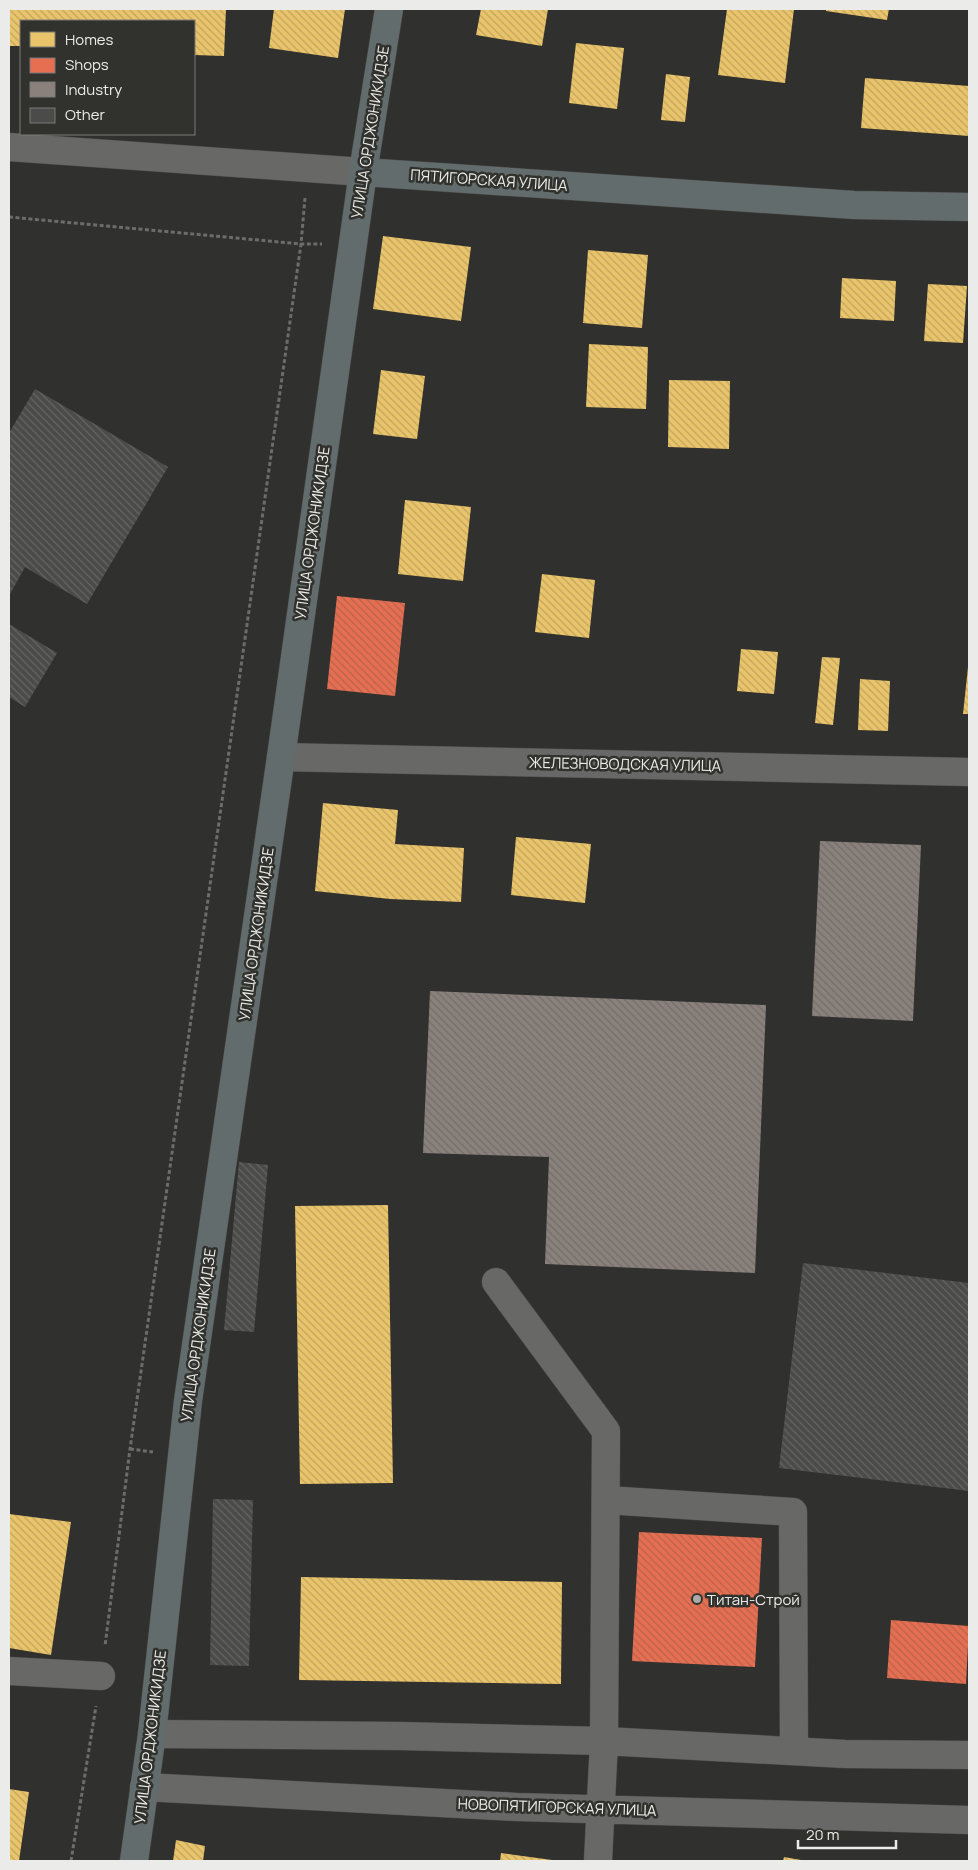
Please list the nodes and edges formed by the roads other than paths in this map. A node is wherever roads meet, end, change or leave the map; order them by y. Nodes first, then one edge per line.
1 (389, 9) edge
2 (9, 147) edge
3 (363, 172) junction
4 (969, 207) edge
5 (281, 757) junction
6 (969, 772) edge
7 (496, 1282) dead end
8 (606, 1500) junction
9 (9, 1671) edge
10 (101, 1676) road end
11 (152, 1734) junction
12 (604, 1741) junction
13 (794, 1751) junction
14 (969, 1756) edge
15 (144, 1787) junction
16 (602, 1809) junction
17 (969, 1820) edge
18 (134, 1861) edge
19 (598, 1861) edge

1 - 3 main road, УЛИЦА ОРДЖОНИКИДЗЕ
2 - 3 street, ПЯТИГОРСКАЯ УЛИЦА
3 - 4 main road, ПЯТИГОРСКАЯ УЛИЦА
3 - 5 main road, УЛИЦА ОРДЖОНИКИДЗЕ
5 - 6 street, ЖЕЛЕЗНОВОДСКАЯ УЛИЦА
5 - 11 main road, УЛИЦА ОРДЖОНИКИДЗЕ
7 - 8 street
8 - 12 street
8 - 13 street
9 - 10 street
11 - 12 street
11 - 15 main road, УЛИЦА ОРДЖОНИКИДЗЕ
12 - 13 street
12 - 16 street
13 - 14 street
15 - 16 street, НОВОПЯТИГОРСКАЯ УЛИЦА
15 - 18 main road, УЛИЦА ОРДЖОНИКИДЗЕ
16 - 17 street, НОВОПЯТИГОРСКАЯ УЛИЦА
16 - 19 street

